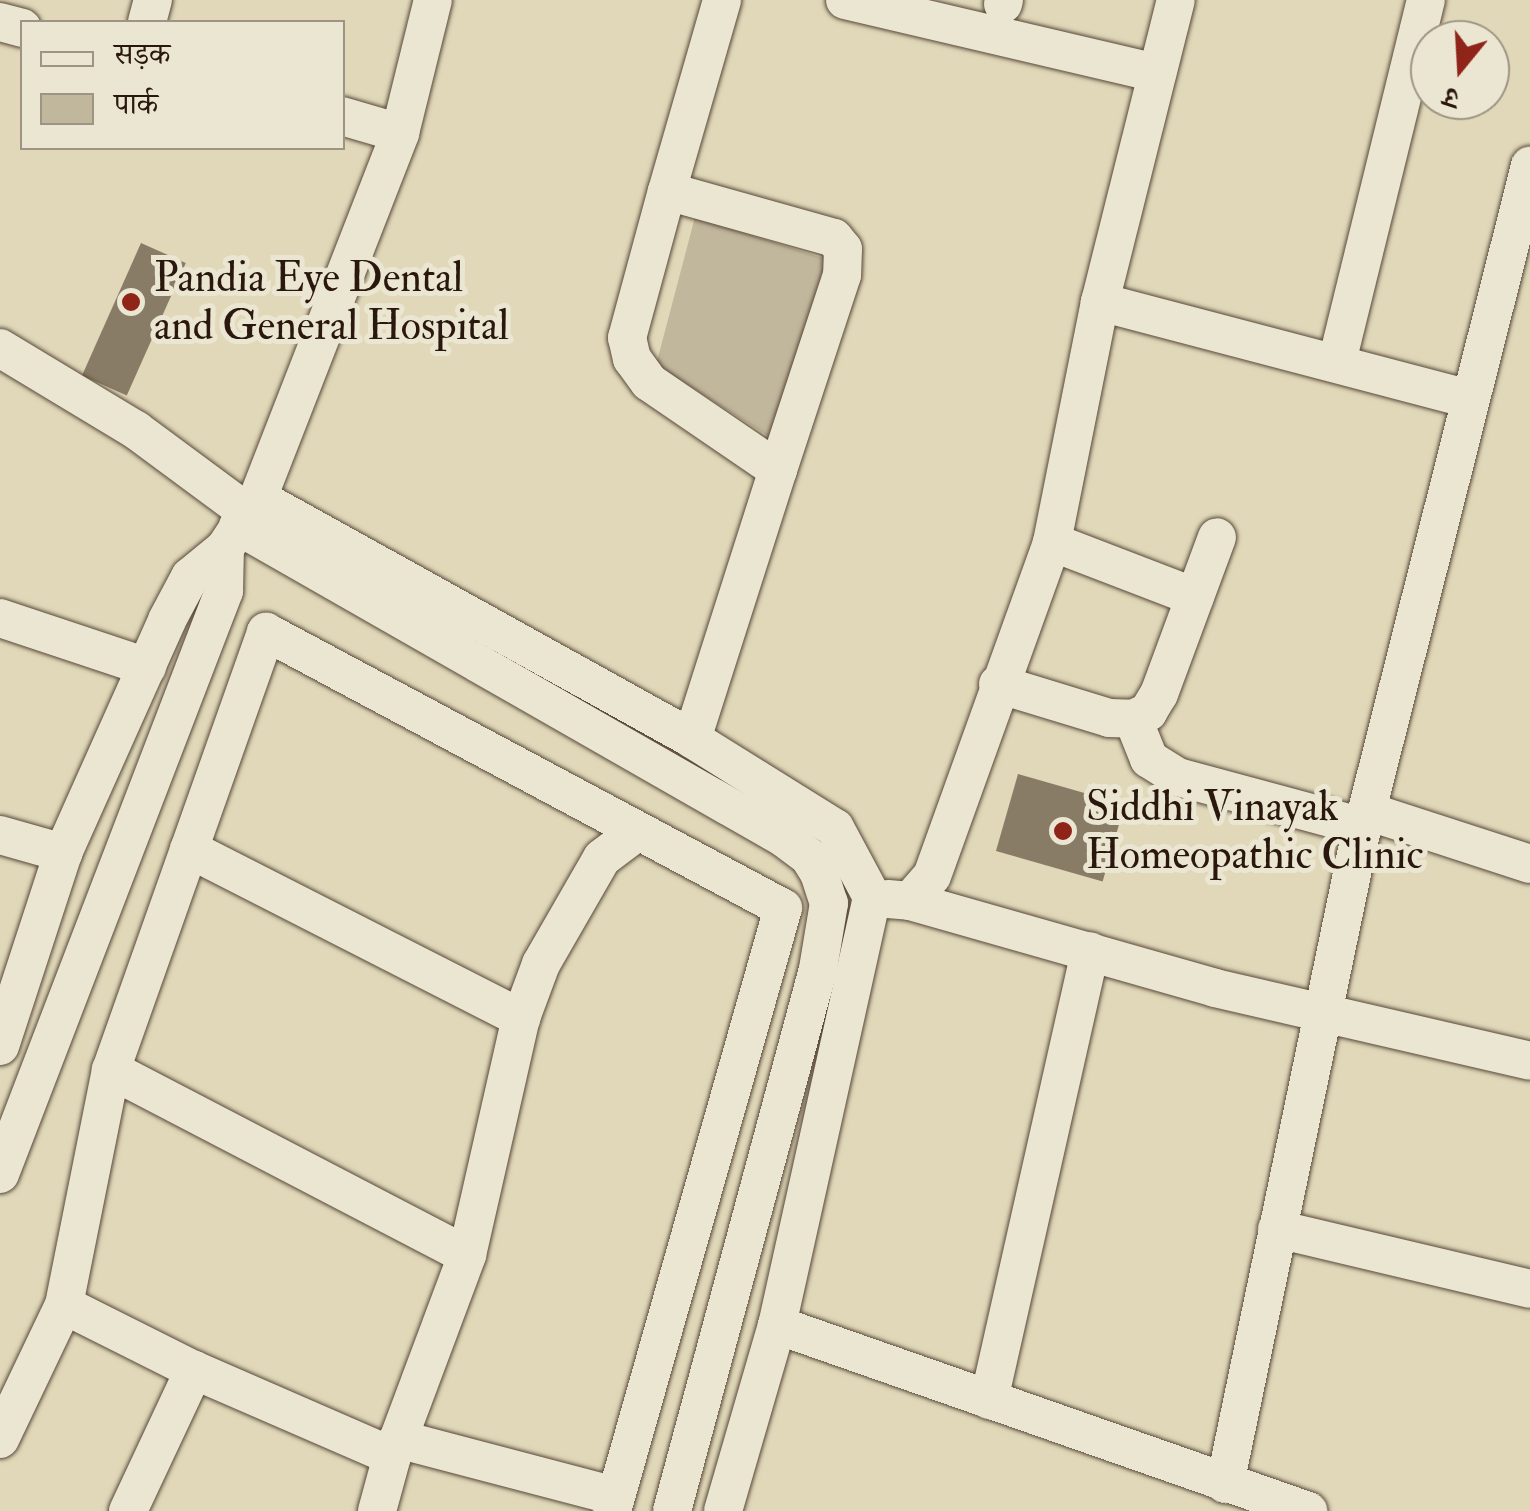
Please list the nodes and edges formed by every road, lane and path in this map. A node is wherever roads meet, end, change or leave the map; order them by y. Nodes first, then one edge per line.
1 (433, 0) edge
2 (722, 0) edge
3 (846, 0) edge
4 (1176, 0) edge
5 (1426, 0) edge
6 (1158, 73) junction
7 (345, 117) edge
8 (400, 133) junction
9 (1530, 166) edge
10 (667, 191) junction
11 (1100, 302) junction
12 (0, 348) edge
13 (1337, 362) junction
14 (1470, 399) junction
15 (778, 470) junction
16 (242, 521) junction
17 (1217, 537) dead end
18 (1052, 542) junction
19 (1195, 597) junction
20 (0, 618) edge
21 (147, 667) junction
22 (998, 684) junction
23 (1133, 719) junction
24 (692, 739) junction
25 (1365, 819) junction
26 (638, 831) junction
27 (0, 835) edge
28 (189, 850) junction
29 (63, 854) junction
30 (1530, 864) edge
31 (872, 897) junction
32 (910, 900) junction
33 (829, 903) junction
34 (1090, 951) junction
35 (1320, 1012) junction
36 (521, 1018) junction
37 (1, 1042) edge
38 (1530, 1061) edge
39 (110, 1070) junction
40 (0, 1174) edge
41 (1277, 1229) junction
42 (467, 1255) junction
43 (1530, 1289) edge
44 (64, 1305) junction
45 (776, 1325) junction
46 (194, 1370) junction
47 (989, 1400) junction
48 (0, 1439) edge
49 (395, 1447) junction
50 (1225, 1484) junction
51 (614, 1504) edge
52 (128, 1511) edge
53 (141, 1511) edge
54 (377, 1511) edge
55 (672, 1511) edge
56 (723, 1511) edge
57 (1308, 1511) edge

1 - 8 street
2 - 10 street
3 - 6 street
4 - 6 street
5 - 13 street
6 - 11 street
7 - 8 street
8 - 16 street
9 - 14 street
10 - 15 street
10 - 15 street
11 - 13 street
11 - 18 street
12 - 16 street
13 - 14 street
14 - 25 street
15 - 24 street
16 - 21 street
16 - 24 street
16 - 33 street
16 - 40 street
17 - 19 street
18 - 19 street
18 - 22 street
19 - 23 street
20 - 21 street
21 - 29 street
22 - 23 street
22 - 32 street
23 - 25 street
24 - 31 street
25 - 30 street
25 - 35 street
26 - 28 street
26 - 36 street
26 - 51 street
27 - 29 street
28 - 36 street
28 - 39 street
29 - 37 street
31 - 32 street
31 - 33 street
31 - 45 street
32 - 34 street
33 - 55 street
34 - 35 street
34 - 47 street
35 - 38 street
35 - 41 street
36 - 42 street
39 - 42 street
39 - 44 street
41 - 43 street
41 - 50 street
42 - 49 street
44 - 46 street
44 - 48 street
45 - 47 street
45 - 56 street
46 - 49 street
46 - 52 street
46 - 53 street
47 - 50 street
49 - 51 street
49 - 54 street
50 - 57 street

